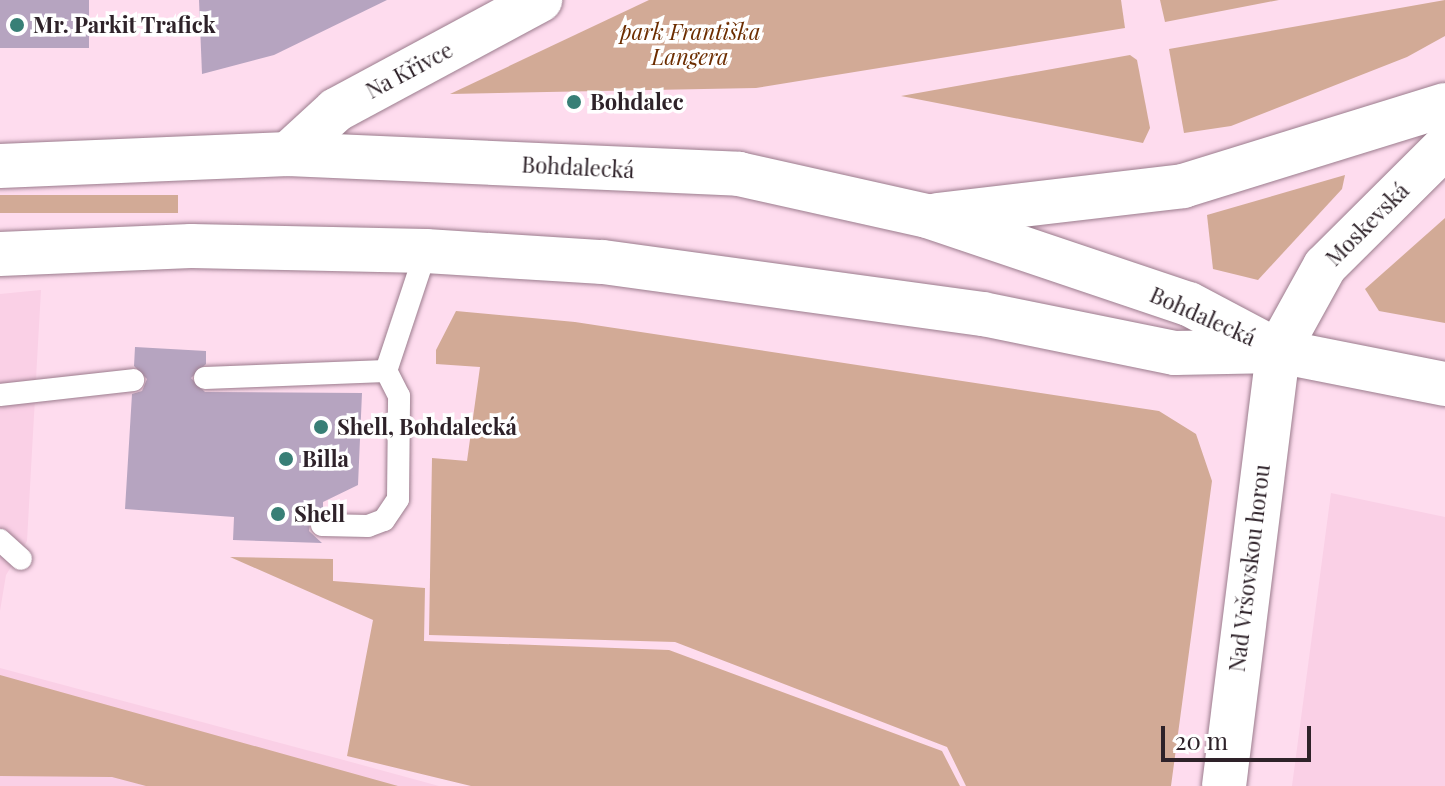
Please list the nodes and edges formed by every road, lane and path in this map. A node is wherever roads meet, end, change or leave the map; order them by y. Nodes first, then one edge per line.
1 (540, 0) edge
2 (1445, 105) edge
3 (1445, 147) edge
4 (288, 154) junction
5 (0, 166) edge
6 (927, 216) junction
7 (426, 251) junction
8 (0, 254) edge
9 (1278, 351) junction
10 (386, 371) junction
11 (205, 378) dead end
12 (133, 380) dead end
13 (1445, 384) edge
14 (0, 395) edge
15 (322, 525) dead end
16 (0, 540) edge
17 (21, 559) dead end
18 (1224, 786) edge

1 - 4 main road, Na Křivce
2 - 6 main road
3 - 9 main road, Moskevská
4 - 5 main road, Bohdalecká
4 - 6 main road, Bohdalecká
6 - 9 main road, Bohdalecká
7 - 8 main road, Bohdalecká
7 - 9 main road, Bohdalecká
7 - 10 lane
9 - 13 main road
9 - 18 main road, Nad Vršovskou horou
10 - 11 lane
10 - 15 lane
12 - 14 lane
16 - 17 lane

